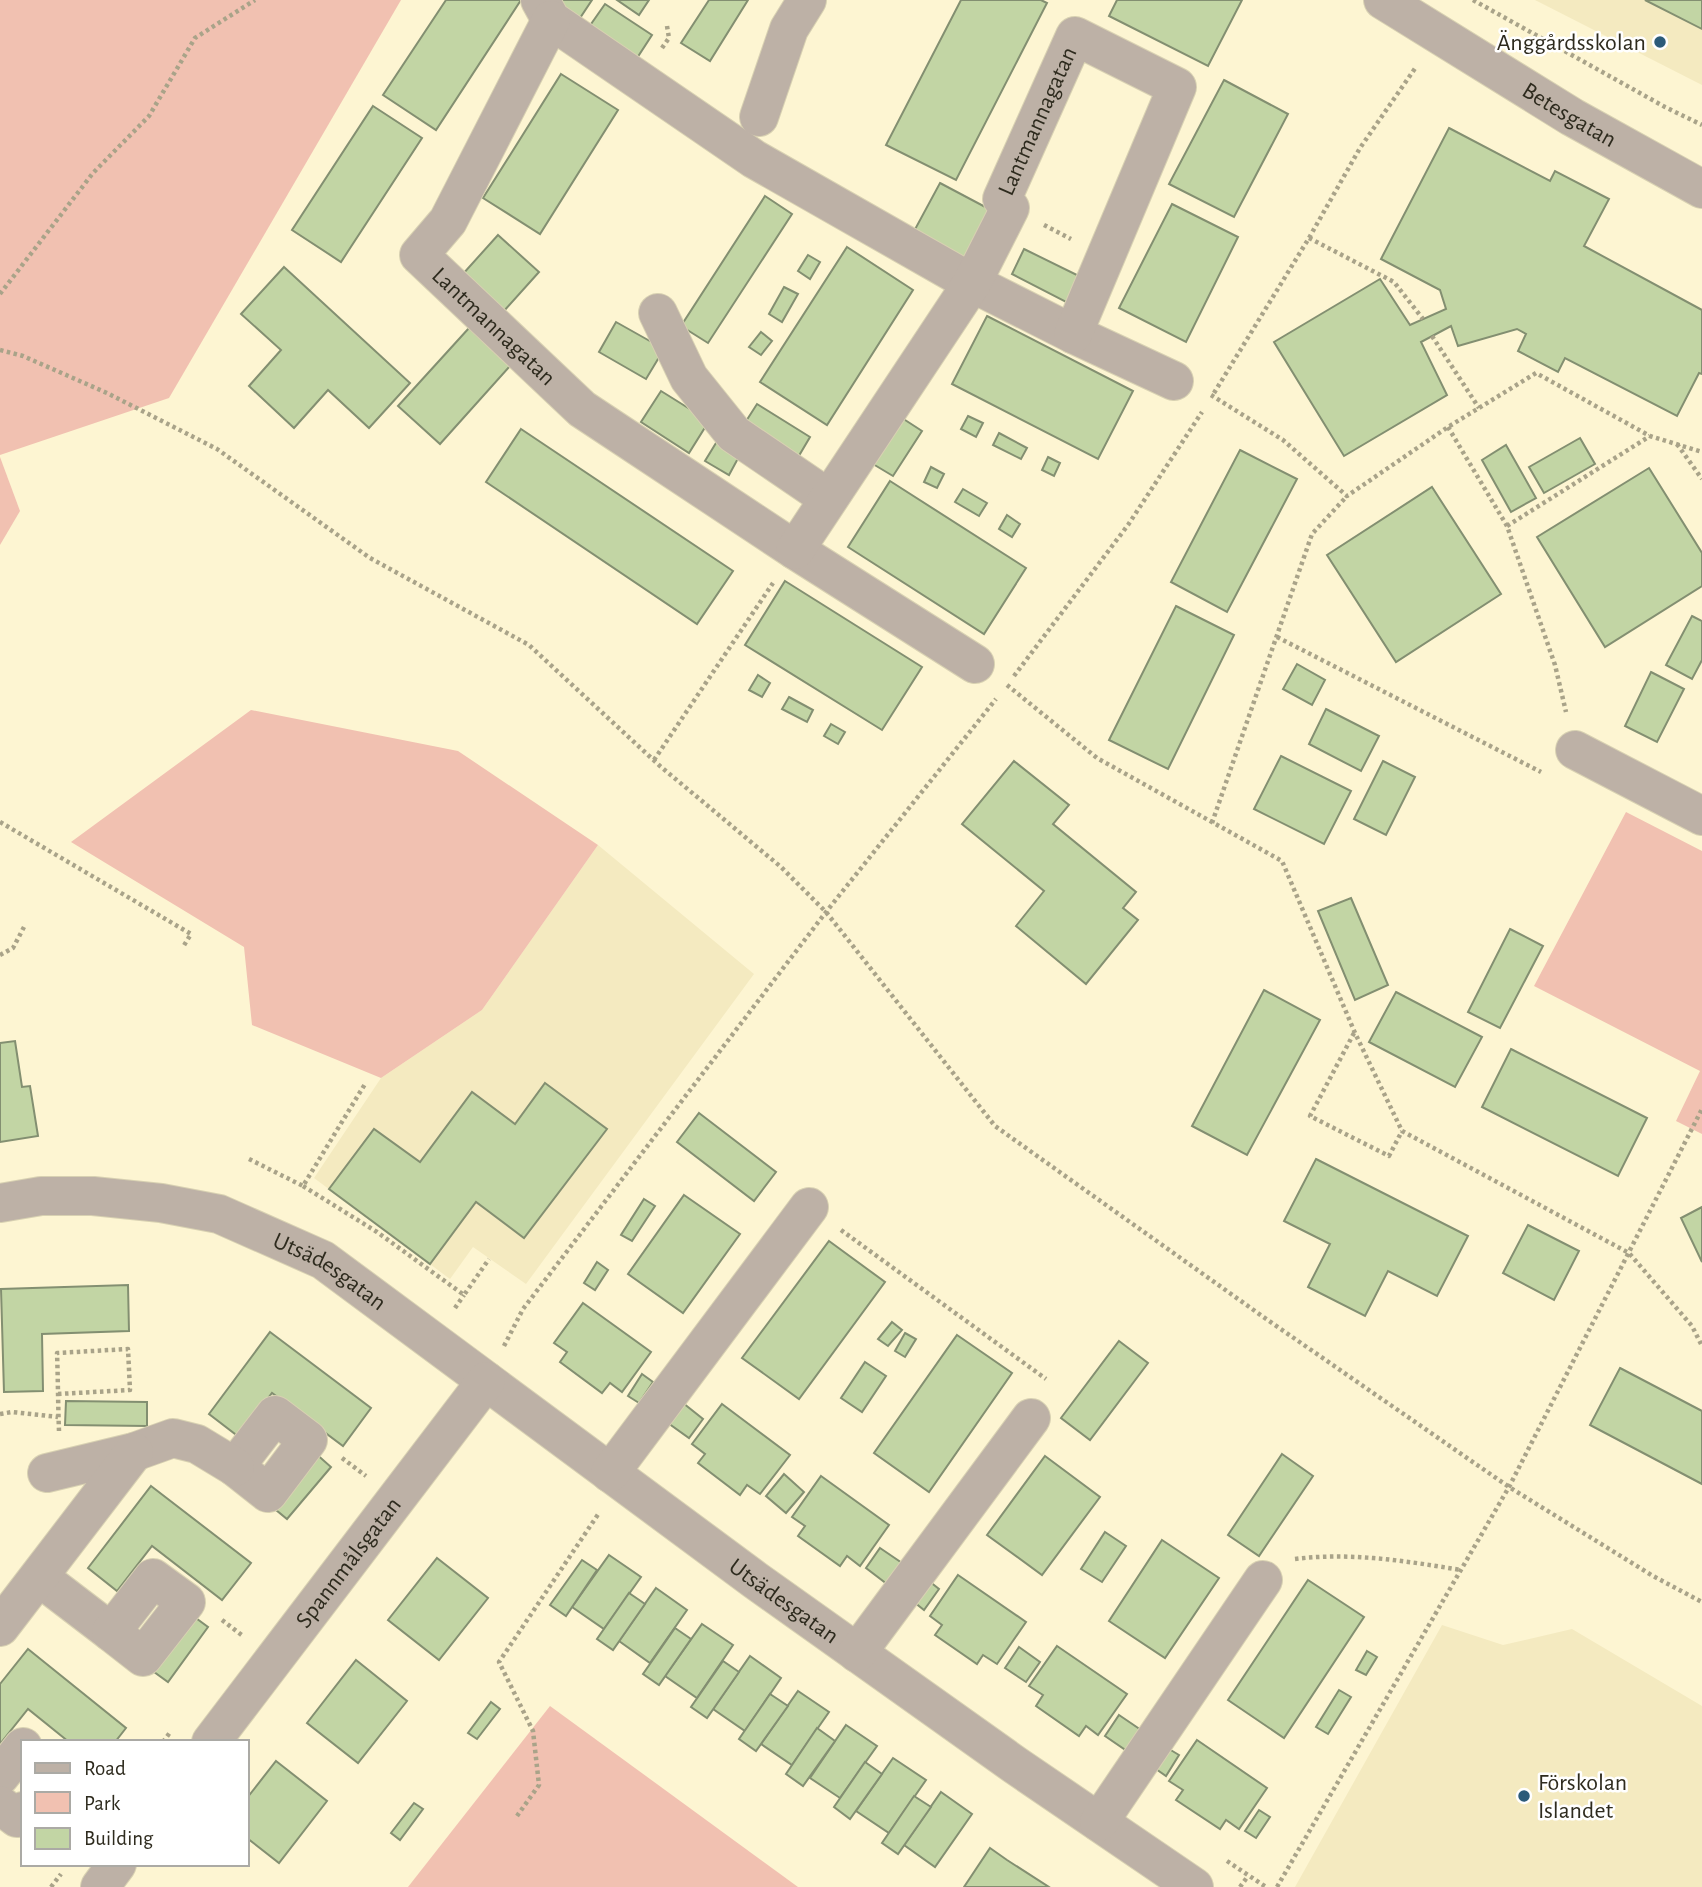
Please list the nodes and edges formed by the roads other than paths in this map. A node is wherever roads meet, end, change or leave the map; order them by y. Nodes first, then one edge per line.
1 (807, 0) edge
2 (1383, 0) edge
3 (545, 10) edge
4 (759, 117) dead end
5 (1702, 189) edge
6 (972, 283) junction
7 (658, 313) dead end
8 (1073, 334) junction
9 (1174, 381) road end
10 (828, 498) junction
11 (795, 550) junction
12 (975, 664) dead end
13 (1574, 750) road end
14 (1702, 816) edge
15 (0, 1203) edge
16 (809, 1207) road end
17 (485, 1381) junction
18 (1031, 1418) road end
19 (134, 1452) junction
20 (235, 1468) dead end
21 (53, 1471) road end
22 (610, 1473) junction
23 (39, 1577) junction
24 (1263, 1580) road end
25 (0, 1627) edge
26 (111, 1632) dead end
27 (857, 1653) junction
28 (213, 1740) edge
29 (21, 1750) edge
30 (0, 1776) edge
31 (0, 1805) edge
32 (21, 1813) edge
33 (1099, 1822) junction
34 (116, 1866) edge
35 (100, 1887) edge
36 (1194, 1887) edge

1 - 4 street
2 - 5 street, Betesgatan
3 - 6 street, Lantmannagatan
3 - 11 street, Lantmannagatan
6 - 8 street, Lantmannagatan
6 - 8 street, Lantmannagatan
6 - 10 street, Lantmannagatan
7 - 10 street
8 - 9 street, Lantmannagatan
10 - 11 street, Lantmannagatan
11 - 12 street, Lantmannagatan
13 - 14 street
15 - 17 street, Utsädesgatan
16 - 22 street
17 - 22 street, Utsädesgatan
17 - 28 street, Spannmålsgatan
18 - 27 street, Utsädesgatan
19 - 20 street
19 - 21 street
19 - 23 street
22 - 27 street, Utsädesgatan
23 - 25 street
23 - 26 street
24 - 33 street
27 - 33 street, Utsädesgatan
29 - 30 street
31 - 32 street
33 - 36 street, Utsädesgatan
34 - 35 street

